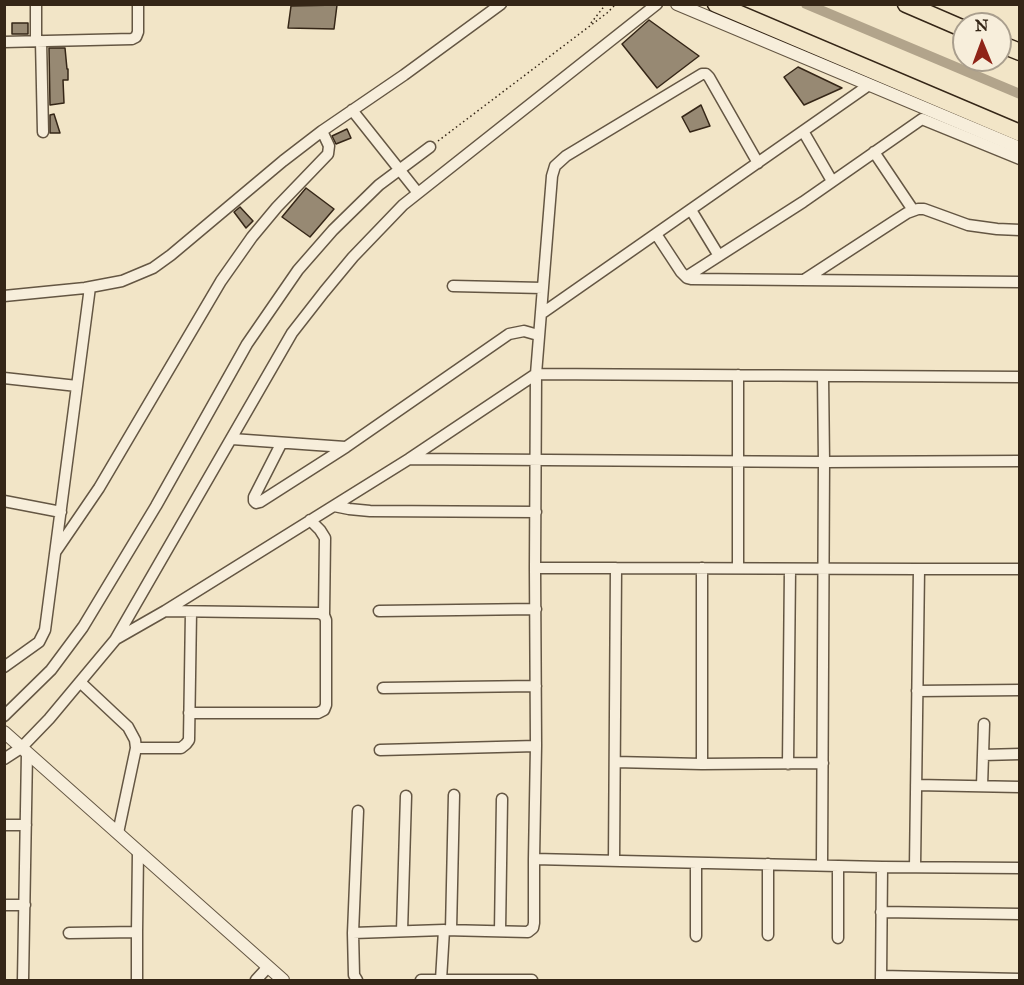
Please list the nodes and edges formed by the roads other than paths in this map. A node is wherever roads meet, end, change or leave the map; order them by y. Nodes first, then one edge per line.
1 (36, 4) edge
2 (138, 4) edge
3 (501, 4) edge
4 (657, 4) edge
5 (677, 4) edge
6 (716, 4) edge
7 (906, 4) edge
8 (952, 24) edge
9 (39, 41) junction
10 (4, 42) edge
11 (869, 85) junction
12 (352, 110) junction
13 (322, 130) junction
14 (803, 131) junction
15 (44, 132) dead end
16 (1020, 133) edge
17 (430, 147) road end
18 (1020, 148) edge
19 (874, 152) junction
20 (1020, 159) edge
21 (758, 163) junction
22 (399, 169) junction
23 (832, 181) junction
24 (412, 186) junction
25 (691, 210) junction
26 (913, 210) junction
27 (1020, 230) edge
28 (656, 234) junction
29 (719, 256) junction
30 (686, 277) junction
31 (803, 280) junction
32 (1020, 282) edge
33 (453, 286) dead end
34 (90, 287) junction
35 (543, 288) junction
36 (4, 296) edge
37 (541, 314) junction
38 (538, 335) junction
39 (536, 374) junction
40 (738, 375) junction
41 (823, 376) junction
42 (1020, 377) edge
43 (4, 378) edge
44 (77, 386) junction
45 (232, 439) junction
46 (281, 444) junction
47 (346, 447) junction
48 (409, 459) junction
49 (536, 459) junction
50 (737, 461) junction
51 (1020, 461) edge
52 (825, 462) junction
53 (4, 501) edge
54 (334, 506) junction
55 (61, 512) junction
56 (536, 512) junction
57 (310, 520) junction
58 (56, 551) junction
59 (535, 568) junction
60 (616, 568) junction
61 (702, 568) junction
62 (738, 568) junction
63 (790, 568) junction
64 (824, 569) junction
65 (919, 569) junction
66 (1020, 569) edge
67 (536, 609) junction
68 (379, 611) dead end
69 (165, 612) junction
70 (191, 612) junction
71 (324, 615) junction
72 (115, 640) junction
73 (4, 667) edge
74 (80, 682) junction
75 (536, 686) junction
76 (383, 688) dead end
77 (1020, 690) edge
78 (917, 691) junction
79 (189, 713) junction
80 (4, 716) edge
81 (984, 724) dead end
82 (7, 734) edge
83 (536, 746) junction
84 (136, 748) junction
85 (24, 750) junction
86 (380, 750) dead end
87 (1020, 754) edge
88 (983, 755) junction
89 (4, 759) edge
90 (615, 762) junction
91 (822, 763) junction
92 (702, 764) junction
93 (788, 764) junction
94 (916, 785) junction
95 (982, 786) junction
96 (1020, 787) edge
97 (454, 795) dead end
98 (406, 796) dead end
99 (502, 799) dead end
100 (358, 811) dead end
101 (4, 825) edge
102 (26, 825) junction
103 (118, 833) junction
104 (138, 852) junction
105 (534, 859) junction
106 (614, 861) junction
107 (696, 863) junction
108 (768, 864) junction
109 (822, 865) junction
110 (838, 866) junction
111 (882, 867) junction
112 (915, 867) junction
113 (1020, 868) edge
114 (4, 905) edge
115 (25, 905) junction
116 (881, 912) junction
117 (1020, 914) edge
118 (448, 930) junction
119 (402, 931) junction
120 (500, 931) junction
121 (137, 932) junction
122 (69, 933) dead end
123 (353, 933) junction
124 (768, 935) dead end
125 (696, 936) dead end
126 (837, 938) dead end
127 (268, 967) junction
128 (881, 978) edge
129 (967, 979) edge
130 (1020, 979) edge
131 (441, 980) edge
132 (504, 980) edge
133 (23, 981) edge
134 (137, 981) edge
135 (256, 981) edge
136 (284, 981) edge
137 (357, 981) edge
138 (421, 981) edge
139 (532, 981) edge

1 - 9 street
2 - 9 street
3 - 12 street
4 - 24 street
5 - 11 street
6 - 16 highway
7 - 8 highway
9 - 10 street
9 - 15 street
11 - 14 street
11 - 18 street
12 - 13 street
12 - 22 street
13 - 34 street
13 - 58 street
14 - 21 street
14 - 23 street
17 - 22 street
19 - 20 street
19 - 23 street
19 - 26 street
21 - 25 street
21 - 35 street
22 - 24 street
22 - 80 street
23 - 29 street
24 - 45 street
25 - 28 street
25 - 29 street
26 - 27 street
26 - 31 street
28 - 30 street
28 - 37 street
29 - 30 street
30 - 31 street
31 - 32 street
33 - 35 street
34 - 36 street
34 - 44 street
35 - 37 street
37 - 38 street
38 - 39 street
38 - 47 street
39 - 40 street
39 - 48 street
39 - 49 street
40 - 41 street
40 - 50 street
41 - 42 street
41 - 52 street
43 - 44 street
44 - 55 street
45 - 46 street
45 - 72 street
46 - 47 street
46 - 47 street
48 - 49 street
48 - 54 street
49 - 50 street
49 - 56 street
50 - 52 street
50 - 62 street
51 - 52 street
52 - 64 street
53 - 55 street
54 - 56 street
54 - 57 street
55 - 58 street
56 - 59 street
57 - 69 street
57 - 71 street
58 - 73 street
59 - 60 street
59 - 67 street
60 - 61 street
60 - 90 street
61 - 62 street
61 - 92 street
62 - 63 street
63 - 64 street
63 - 93 street
64 - 65 street
64 - 91 street
65 - 66 street
65 - 78 street
67 - 68 street
67 - 75 street
69 - 70 street
69 - 72 street
70 - 71 street
70 - 79 street
71 - 79 street
72 - 74 street
74 - 84 street
74 - 85 street
75 - 76 street
75 - 83 street
77 - 78 street
78 - 94 street
79 - 84 street
81 - 88 street
82 - 85 street
83 - 86 street
83 - 105 street
84 - 103 street
85 - 89 street
85 - 102 street
85 - 103 street
87 - 88 street
88 - 95 street
90 - 92 street
90 - 106 street
91 - 93 street
91 - 109 street
92 - 93 street
94 - 95 street
94 - 112 street
95 - 96 street
97 - 118 street
98 - 119 street
99 - 120 street
100 - 123 street
101 - 102 street
102 - 115 street
103 - 104 street
104 - 121 street
104 - 127 street
105 - 106 street
105 - 120 street
106 - 107 street
107 - 108 street
107 - 125 street
108 - 109 street
108 - 124 street
109 - 110 street
110 - 111 street
110 - 126 street
111 - 112 street
111 - 116 street
112 - 113 street
114 - 115 street
115 - 133 street
116 - 117 street
116 - 128 street
118 - 119 street
118 - 120 street
118 - 131 street
119 - 123 street
121 - 122 street
121 - 134 street
123 - 137 street
127 - 135 street
127 - 136 street
128 - 129 street
129 - 130 street
131 - 132 street
131 - 138 street
132 - 139 street

